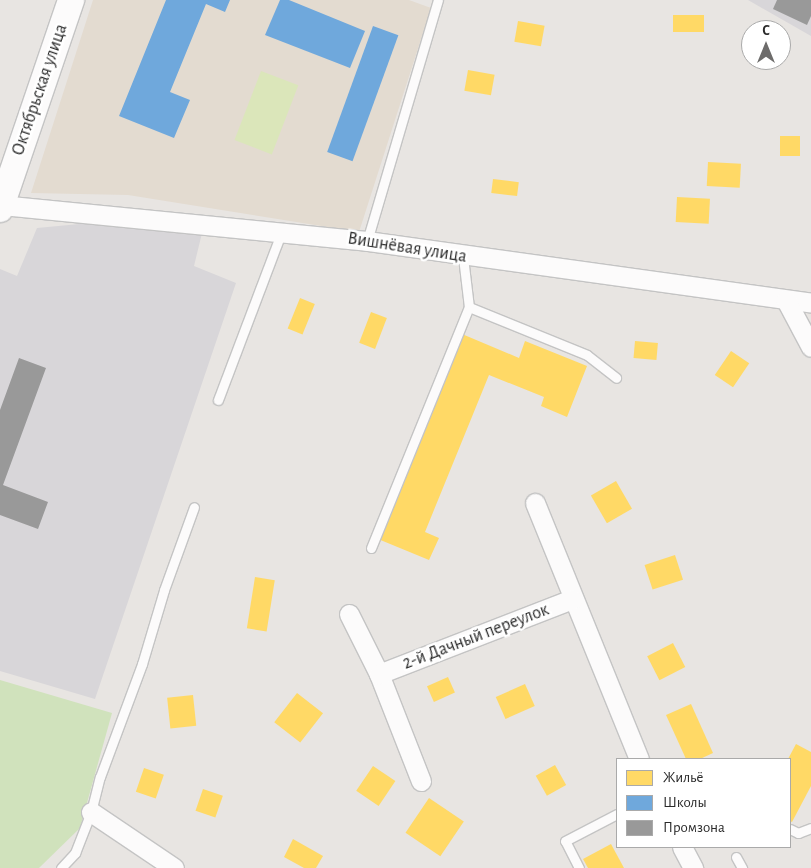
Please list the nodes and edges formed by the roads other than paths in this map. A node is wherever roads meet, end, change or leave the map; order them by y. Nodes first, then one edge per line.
1 (438, 0) edge
2 (69, 1) edge
3 (1, 207) edge
4 (283, 231) junction
5 (367, 241) junction
6 (463, 257) junction
7 (786, 300) junction
8 (811, 303) edge
9 (469, 307) junction
10 (811, 347) edge
11 (616, 378) dead end
12 (218, 400) dead end
13 (535, 503) dead end
14 (194, 507) dead end
15 (370, 548) dead end
16 (572, 599) junction
17 (349, 614) dead end
18 (379, 674) junction
19 (639, 758) edge
20 (421, 782) dead end
21 (91, 812) junction
22 (616, 815) edge
23 (811, 828) edge
24 (791, 830) edge
25 (683, 848) edge
26 (736, 857) dead end
27 (61, 868) edge
28 (174, 868) edge
29 (579, 868) edge
30 (693, 868) edge
31 (742, 868) edge

1 - 5 lane
2 - 3 street, Октябрьская улица
3 - 4 street, Вишнёвая улица
4 - 5 street, Вишнёвая улица
4 - 12 lane
5 - 6 street, Вишнёвая улица
6 - 7 street, Вишнёвая улица
6 - 9 lane
7 - 8 street, Вишнёвая улица
7 - 10 street
9 - 11 lane
9 - 15 lane
13 - 16 street, 2-й Дачный переулок
14 - 21 lane
16 - 18 street, 2-й Дачный переулок
16 - 19 street, 2-й Дачный переулок
17 - 18 street
18 - 20 street
21 - 27 lane
21 - 28 street
22 - 29 lane
23 - 24 lane
25 - 30 street
26 - 31 lane

